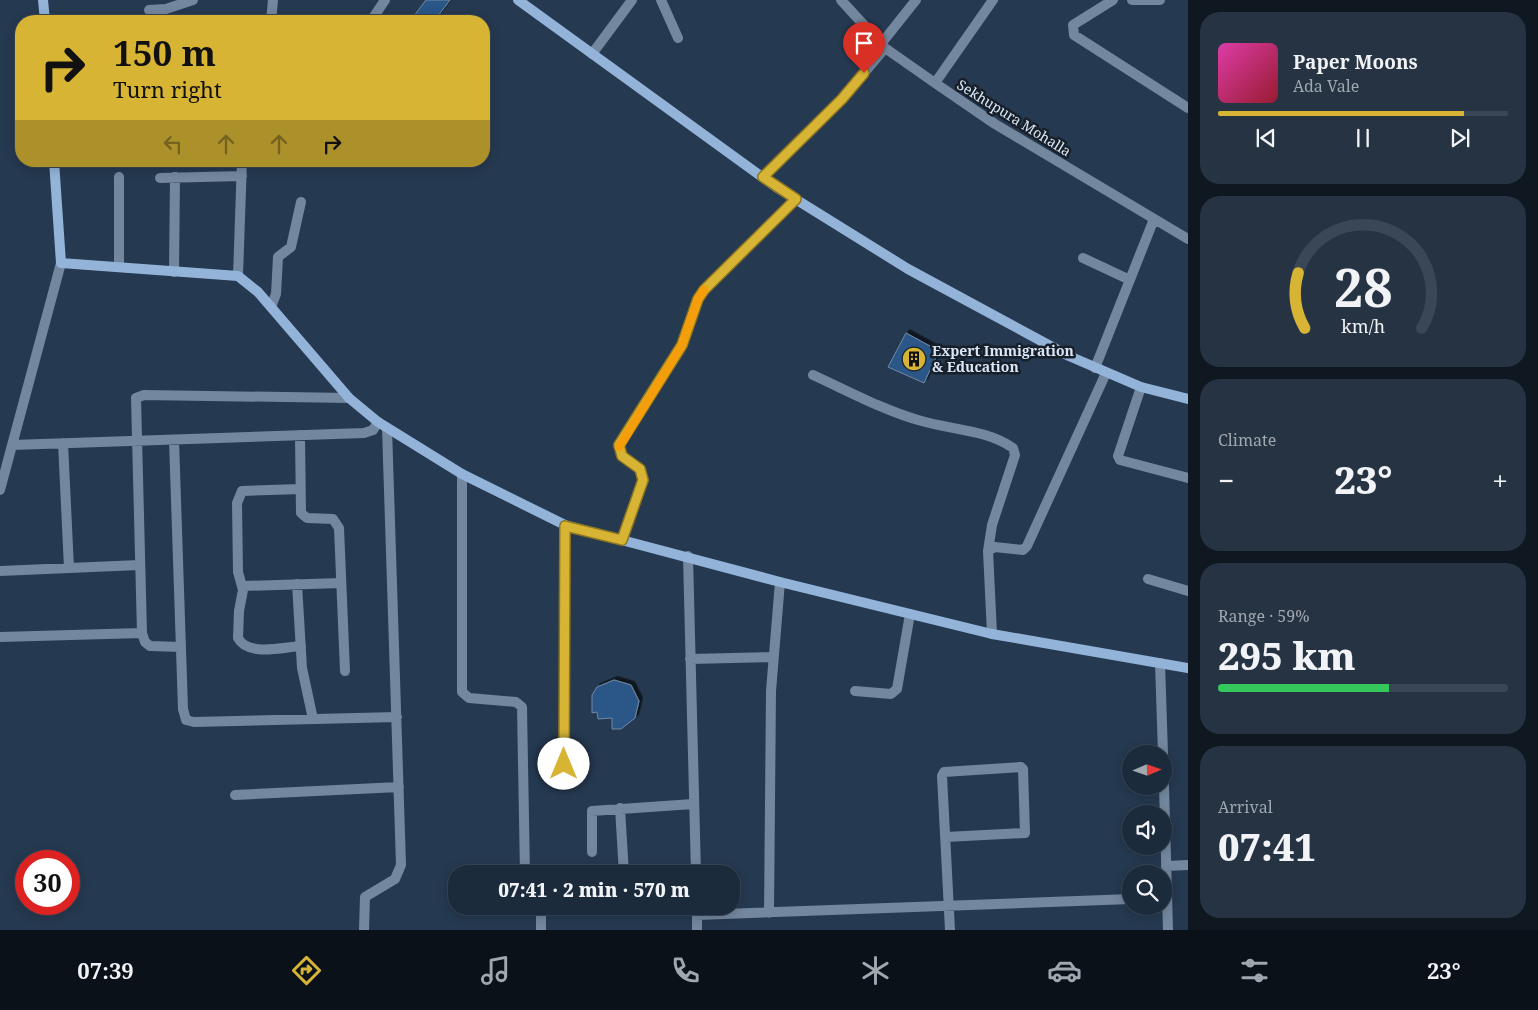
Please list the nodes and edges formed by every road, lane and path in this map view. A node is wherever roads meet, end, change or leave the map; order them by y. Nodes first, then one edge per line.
1 (43, 0) edge
2 (193, 0) edge
3 (273, 0) edge
4 (385, 0) edge
5 (518, 0) edge
6 (632, 0) edge
7 (661, 0) edge
8 (841, 0) edge
9 (916, 0) edge
10 (993, 0) edge
11 (1113, 0) edge
12 (1132, 0) edge
13 (1160, 0) edge
14 (149, 10) dead end
15 (44, 15) edge
16 (272, 15) edge
17 (375, 15) edge
18 (678, 38) dead end
19 (883, 46) junction
20 (592, 54) junction
21 (935, 83) junction
22 (1188, 108) edge
23 (54, 167) edge
24 (242, 167) edge
25 (242, 176) junction
26 (119, 177) dead end
27 (763, 177) junction
28 (160, 178) dead end
29 (175, 178) junction
30 (796, 199) junction
31 (301, 202) dead end
32 (1154, 219) junction
33 (1188, 239) edge
34 (1083, 258) dead end
35 (60, 263) junction
36 (119, 267) junction
37 (174, 272) junction
38 (238, 276) junction
39 (1130, 280) junction
40 (271, 307) junction
41 (1095, 368) junction
42 (1106, 373) junction
43 (812, 376) dead end
44 (1140, 387) junction
45 (349, 398) junction
46 (1188, 399) edge
47 (382, 425) junction
48 (300, 435) junction
49 (174, 440) junction
50 (136, 441) junction
51 (63, 443) junction
52 (12, 445) junction
53 (462, 474) junction
54 (1188, 478) edge
55 (300, 489) junction
56 (0, 490) edge
57 (565, 526) junction
58 (622, 540) junction
59 (988, 551) junction
60 (688, 556) junction
61 (139, 565) junction
62 (68, 568) junction
63 (0, 571) edge
64 (1148, 579) dead end
65 (780, 582) junction
66 (341, 583) junction
67 (297, 584) junction
68 (243, 586) junction
69 (1188, 591) edge
70 (910, 614) junction
71 (142, 633) junction
72 (992, 634) junction
73 (0, 637) edge
74 (301, 646) junction
75 (181, 647) junction
76 (773, 657) junction
77 (690, 659) junction
78 (1160, 664) junction
79 (1188, 668) edge
80 (345, 671) dead end
81 (855, 691) dead end
82 (397, 717) junction
83 (313, 719) junction
84 (1163, 745) edge
85 (564, 764) dead end
86 (399, 787) junction
87 (235, 795) dead end
88 (1164, 795) edge
89 (693, 804) junction
90 (620, 808) junction
91 (946, 837) junction
92 (592, 852) dead end
93 (525, 865) edge
94 (623, 865) edge
95 (696, 865) edge
96 (1166, 865) edge
97 (1188, 865) edge
98 (1172, 866) edge
99 (1122, 899) edge
100 (949, 907) junction
101 (740, 912) edge
102 (769, 913) junction
103 (539, 915) edge
104 (697, 915) edge
105 (1167, 915) edge
106 (364, 930) edge
107 (542, 930) edge
108 (697, 930) edge
109 (950, 930) edge
110 (1168, 930) edge

1 - 15 street
2 - 14 street
3 - 16 street
4 - 17 street
5 - 20 street
6 - 20 street
7 - 18 street
8 - 19 street, Sekhupura Mohalla
9 - 19 street
10 - 21 street
11 - 22 street
12 - 13 street
19 - 21 street, Sekhupura Mohalla
19 - 27 street
20 - 27 street
21 - 32 street, Sekhupura Mohalla
23 - 35 street
24 - 25 street
25 - 29 street
25 - 38 street
26 - 36 street
27 - 30 street
28 - 29 street
29 - 37 street
30 - 41 street
30 - 58 street
31 - 40 street
32 - 33 street, Sekhupura Mohalla
32 - 39 street
34 - 39 street
35 - 36 street
35 - 52 street
36 - 37 street
37 - 38 street
38 - 40 street
39 - 41 street
40 - 45 street
41 - 42 street
42 - 44 street
42 - 59 street
43 - 59 street
44 - 46 street
44 - 54 street
45 - 47 street
45 - 50 street
47 - 48 street
47 - 53 street
47 - 82 street
48 - 49 street
48 - 55 street
49 - 50 street
49 - 75 street
50 - 51 street
50 - 61 street
51 - 52 street
51 - 62 street
52 - 56 street
53 - 57 street
53 - 93 street
55 - 66 street
55 - 68 street
57 - 58 street
57 - 85 street
58 - 60 street
59 - 72 street
60 - 65 street
60 - 77 street
61 - 62 street
61 - 71 street
62 - 63 street
64 - 69 street
65 - 70 street
65 - 76 street
66 - 67 street
66 - 80 street
67 - 68 street
67 - 74 street
68 - 74 street
70 - 72 street
70 - 81 street
71 - 73 street
71 - 75 street
72 - 78 street
74 - 83 street
75 - 83 street
76 - 77 street
76 - 102 street
77 - 89 street
78 - 79 street
78 - 84 street
82 - 83 street
82 - 86 street
86 - 87 street
86 - 106 street
88 - 96 street
89 - 90 street
89 - 95 street
90 - 92 street
90 - 94 street
91 - 91 street
91 - 100 street
97 - 98 street
99 - 100 street
100 - 102 street
100 - 109 street
101 - 102 street
103 - 107 street
104 - 108 street
105 - 110 street

